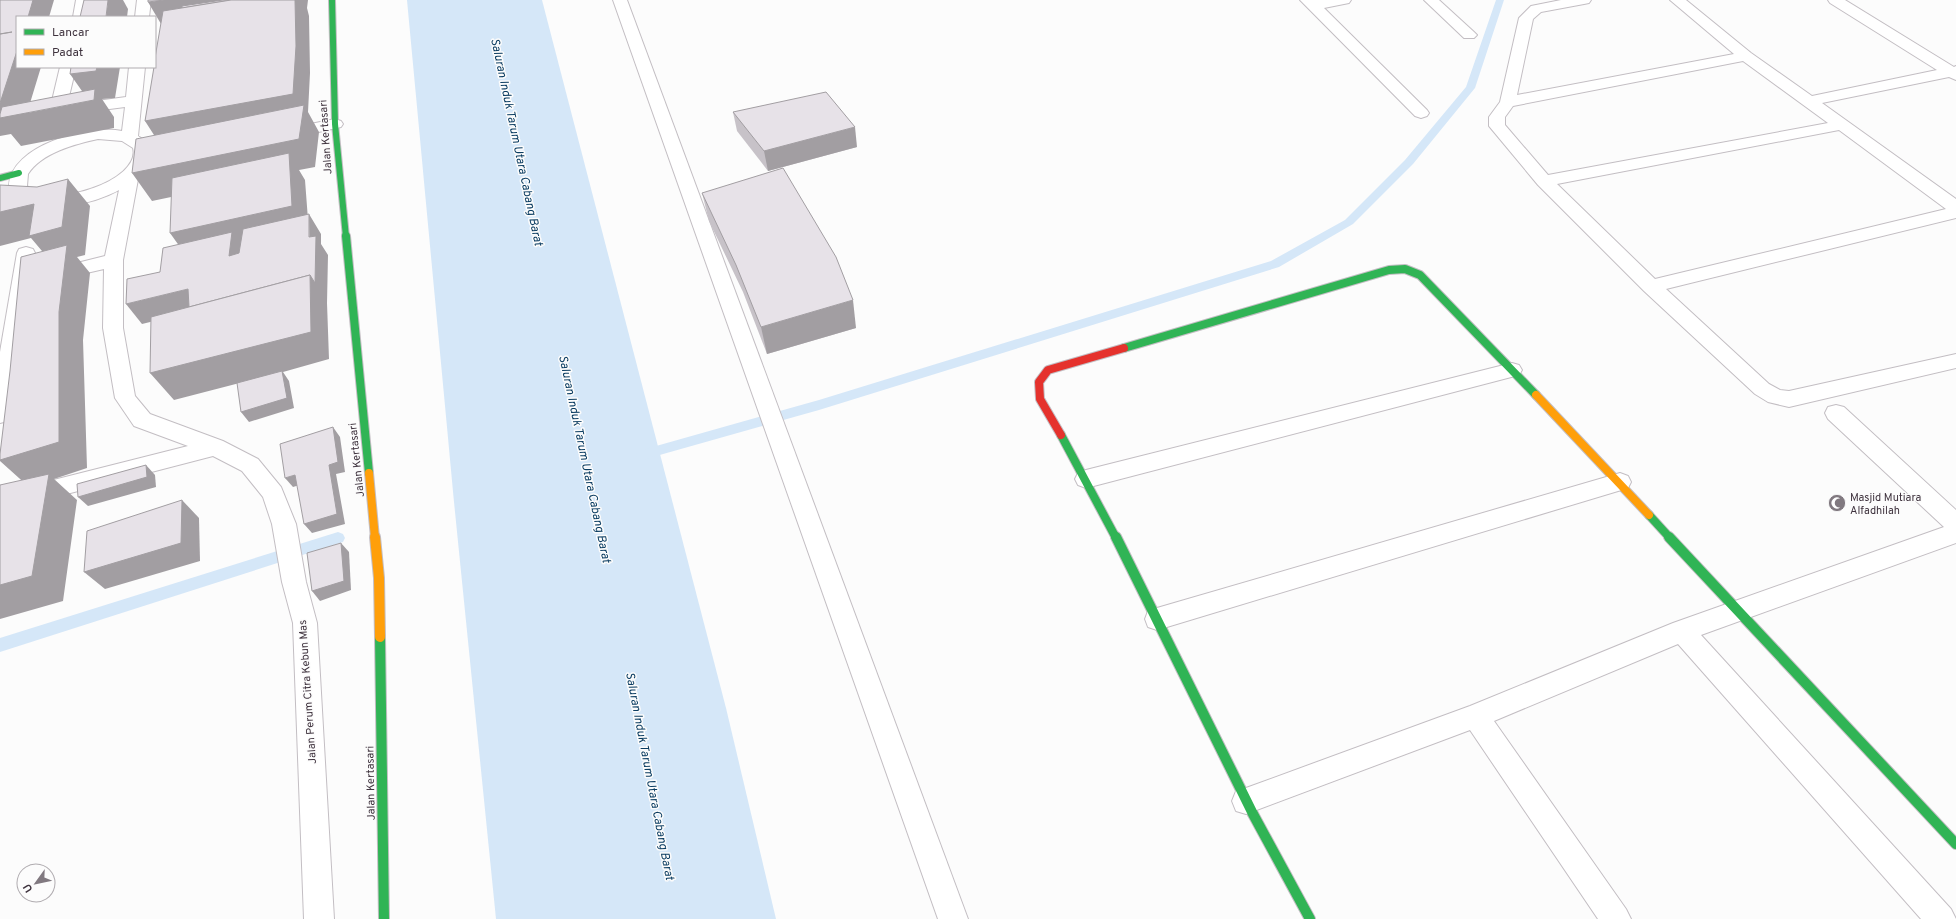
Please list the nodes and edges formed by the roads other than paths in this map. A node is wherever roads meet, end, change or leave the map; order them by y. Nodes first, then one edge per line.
1 (83, 0) edge
2 (144, 0) edge
3 (332, 0) edge
4 (620, 0) edge
5 (1344, 0) edge
6 (1431, 0) edge
7 (1584, 0) edge
8 (1677, 0) edge
9 (1835, 0) edge
10 (1310, 3) edge
11 (80, 16) edge
12 (142, 16) edge
13 (1469, 35) dead end
14 (1746, 56) junction
15 (68, 68) edge
16 (137, 68) edge
17 (1954, 73) edge
18 (134, 101) junction
19 (1810, 101) junction
20 (1508, 102) junction
21 (1421, 113) dead end
22 (335, 124) junction
23 (1841, 125) junction
24 (273, 136) edge
25 (130, 137) junction
26 (142, 164) junction
27 (19, 173) junction
28 (0, 178) edge
29 (1544, 181) junction
30 (1956, 208) edge
31 (1956, 212) edge
32 (26, 253) dead end
33 (114, 260) junction
34 (22, 283) junction
35 (1651, 286) junction
36 (1956, 361) edge
37 (1512, 370) junction
38 (1836, 413) dead end
39 (0, 415) edge
40 (215, 447) junction
41 (1086, 479) junction
42 (1620, 482) junction
43 (0, 499) edge
44 (1956, 524) edge
45 (1956, 534) edge
46 (1738, 611) junction
47 (1157, 619) junction
48 (1682, 631) junction
49 (1475, 716) junction
50 (1246, 801) junction
51 (1956, 844) edge
52 (319, 919) edge
53 (384, 919) edge
54 (953, 919) edge
55 (1310, 919) edge
56 (1616, 919) edge
57 (1941, 919) edge

1 - 11 street
2 - 12 street
3 - 22 street, Jalan Kertasari
4 - 54 street
5 - 10 street
6 - 13 street
7 - 20 street
8 - 14 street
9 - 17 street
10 - 21 street
14 - 19 street
14 - 20 street
15 - 18 street
16 - 18 street
17 - 19 street
18 - 25 street
19 - 23 street
20 - 29 street
22 - 24 street
22 - 53 street, Jalan Kertasari
23 - 29 street
23 - 30 street
25 - 26 street, Jalan Perum Citra Kebun Mas
25 - 27 street
26 - 27 street
26 - 33 street, Jalan Perum Citra Kebun Mas
27 - 28 street
29 - 35 street
31 - 35 street
32 - 34 street
33 - 34 street
33 - 40 street, Jalan Perum Citra Kebun Mas
34 - 39 street
35 - 36 street
37 - 41 street
37 - 41 street
37 - 42 street
38 - 44 street
40 - 43 street
40 - 52 street, Jalan Perum Citra Kebun Mas
41 - 47 street
42 - 46 street
42 - 47 street
45 - 46 street
46 - 48 street
46 - 51 street
47 - 50 street
48 - 49 street
48 - 57 street
49 - 50 street
49 - 56 street
50 - 55 street

